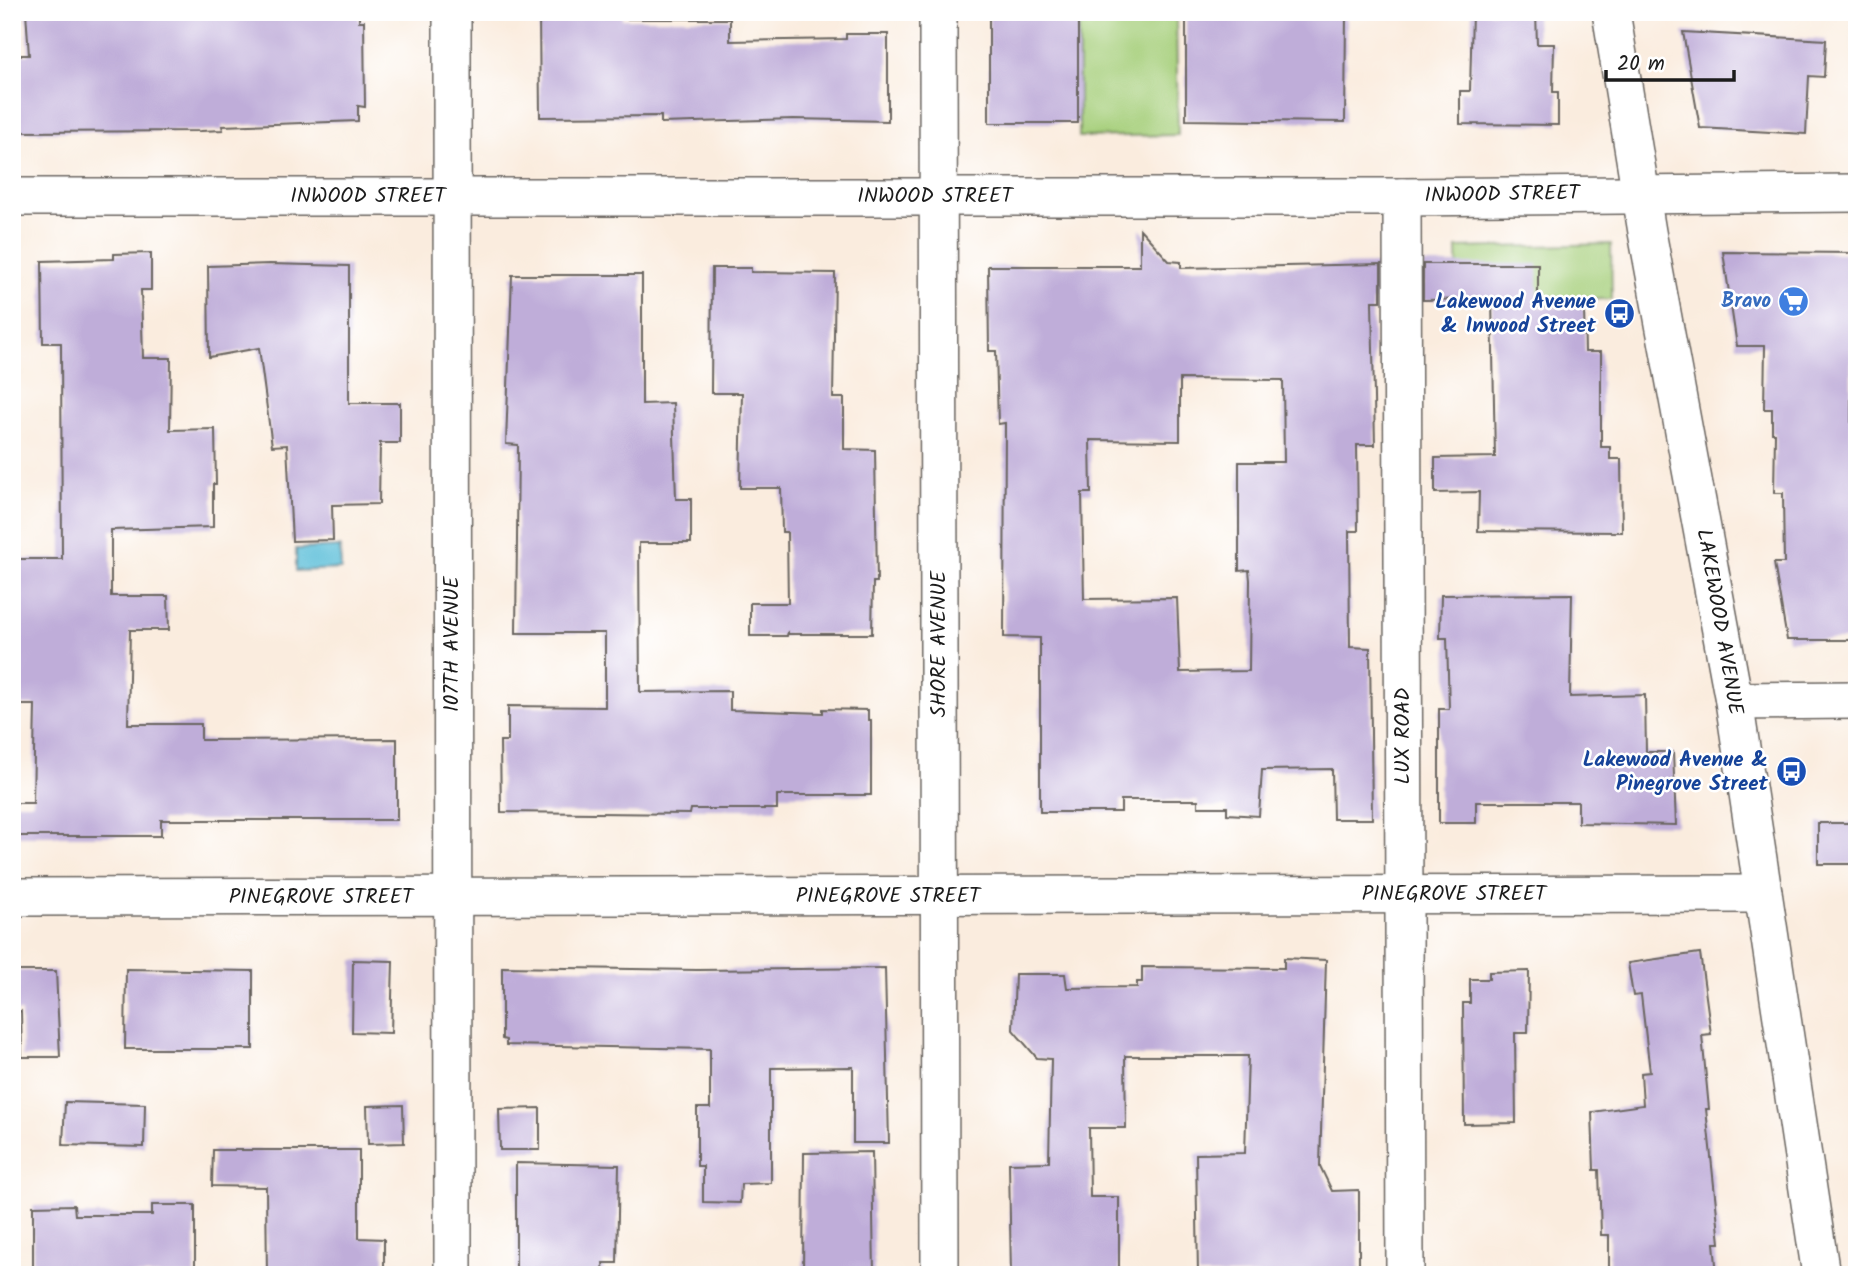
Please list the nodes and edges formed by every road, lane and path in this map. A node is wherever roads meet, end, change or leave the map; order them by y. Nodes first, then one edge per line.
1 (452, 12) edge
2 (938, 12) edge
3 (1611, 12) edge
4 (1857, 193) edge
5 (1641, 194) junction
6 (452, 196) junction
7 (938, 196) junction
8 (12, 197) edge
9 (1402, 197) junction
10 (1857, 700) edge
11 (1734, 701) junction
12 (1404, 894) junction
13 (1763, 894) junction
14 (939, 896) junction
15 (12, 897) edge
16 (452, 897) junction
17 (453, 1275) edge
18 (940, 1275) edge
19 (1405, 1275) edge
20 (1821, 1275) edge

1 - 6 street, 107TH AVENUE
2 - 7 street, SHORE AVENUE
3 - 5 street, LAKEWOOD AVENUE
4 - 5 street, INWOOD STREET
5 - 9 street, INWOOD STREET
5 - 11 street, LAKEWOOD AVENUE
6 - 7 street, INWOOD STREET
6 - 8 street, INWOOD STREET
6 - 16 street, 107TH AVENUE
7 - 9 street, INWOOD STREET
7 - 14 street, SHORE AVENUE
9 - 12 street, LUX ROAD
10 - 11 street
11 - 13 street, LAKEWOOD AVENUE
12 - 13 street, PINEGROVE STREET
12 - 14 street, PINEGROVE STREET
12 - 19 street, LUX ROAD
13 - 20 street, LAKEWOOD AVENUE
14 - 16 street, PINEGROVE STREET
14 - 18 street, SHORE AVENUE
15 - 16 street, PINEGROVE STREET
16 - 17 street, 107TH AVENUE

